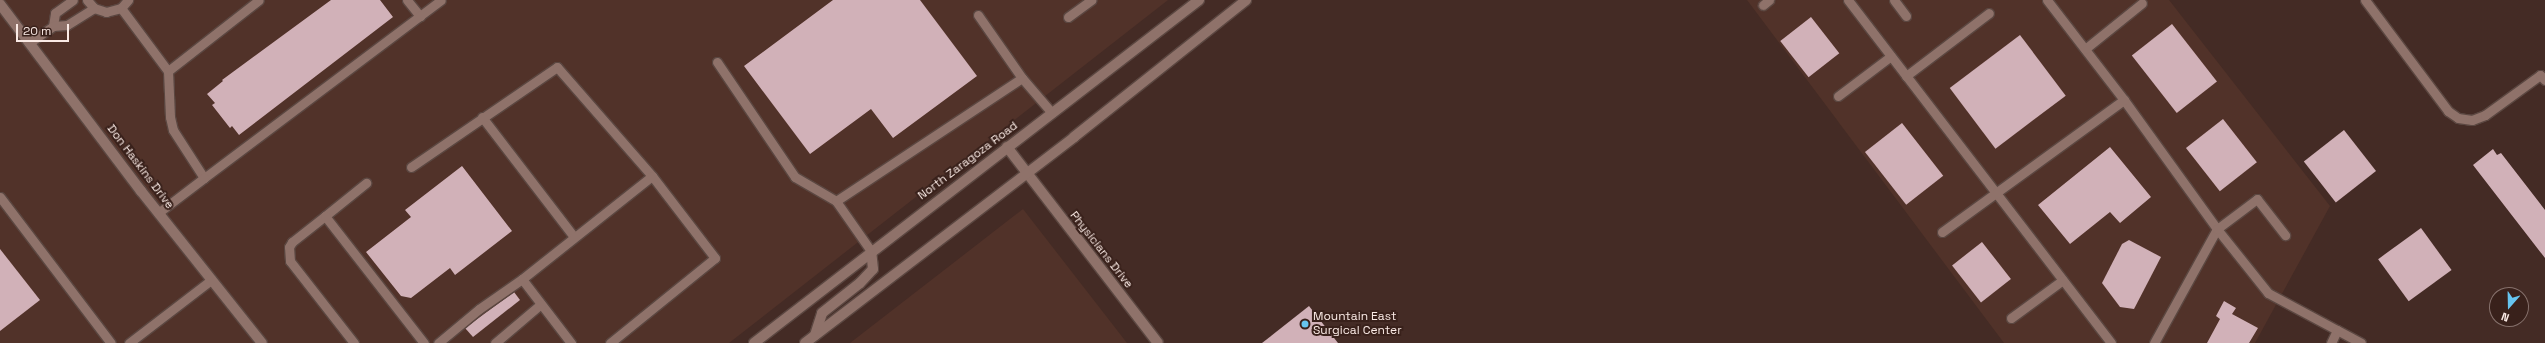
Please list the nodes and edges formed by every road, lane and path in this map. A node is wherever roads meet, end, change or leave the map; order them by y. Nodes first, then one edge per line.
1 (73, 0) edge
2 (87, 0) edge
3 (128, 0) edge
4 (259, 0) edge
5 (407, 0) edge
6 (441, 0) edge
7 (1091, 0) edge
8 (1199, 0) edge
9 (1246, 0) edge
10 (1848, 0) edge
11 (1894, 0) edge
12 (2046, 0) edge
13 (2365, 0) edge
14 (2142, 3) dead end
15 (0, 4) edge
16 (94, 8) junction
17 (121, 8) junction
18 (1989, 13) dead end
19 (978, 15) dead end
20 (420, 16) junction
21 (1906, 16) dead end
22 (1068, 17) dead end
23 (52, 26) junction
24 (29, 43) junction
25 (2085, 50) junction
26 (1891, 56) junction
27 (717, 62) dead end
28 (168, 71) junction
29 (1906, 76) junction
30 (1022, 78) junction
31 (2545, 80) edge
32 (1838, 96) dead end
33 (2124, 100) junction
34 (1052, 113) junction
35 (482, 118) junction
36 (1007, 147) junction
37 (411, 167) dead end
38 (1024, 172) junction
39 (652, 176) junction
40 (204, 178) junction
41 (366, 183) dead end
42 (1997, 194) junction
43 (0, 197) edge
44 (836, 201) junction
45 (158, 213) junction
46 (325, 216) junction
47 (2217, 229) junction
48 (1942, 232) dead end
49 (2285, 235) dead end
50 (574, 237) junction
51 (871, 251) junction
52 (522, 279) junction
53 (211, 280) junction
54 (2063, 280) junction
55 (541, 304) junction
56 (2011, 318) dead end
57 (2337, 330) junction
58 (815, 335) junction
59 (111, 343) edge
60 (129, 343) edge
61 (262, 343) edge
62 (354, 343) edge
63 (424, 343) edge
64 (438, 343) edge
65 (495, 343) edge
66 (571, 343) edge
67 (610, 343) edge
68 (754, 343) edge
69 (804, 343) edge
70 (1158, 343) edge
71 (2111, 343) edge
72 (2154, 343) edge
73 (2331, 343) edge
74 (2361, 343) edge

1 - 23 lane
2 - 16 lane
3 - 17 lane
4 - 28 lane
5 - 20 lane
6 - 20 lane
7 - 22 lane
8 - 34 main road, North Zaragoza Road
9 - 38 main road
10 - 26 lane
11 - 21 lane
12 - 25 lane
13 - 31 lane
14 - 25 lane
15 - 24 main road, Don Haskins Drive
16 - 17 lane
16 - 23 lane
17 - 28 lane
18 - 29 lane
19 - 30 lane
20 - 40 lane
23 - 24 lane
24 - 45 main road, Don Haskins Drive
25 - 33 lane
26 - 29 lane
26 - 32 lane
27 - 44 lane
28 - 40 lane
29 - 42 lane
30 - 34 lane
30 - 44 lane
33 - 42 lane
33 - 47 lane
34 - 36 main road, North Zaragoza Road
35 - 37 lane
35 - 39 lane
35 - 50 lane
36 - 38 main road, Physicians Drive
36 - 51 main road, North Zaragoza Road
38 - 58 main road
38 - 70 main road, Physicians Drive
39 - 50 lane
39 - 67 lane
40 - 45 lane
41 - 46 lane
42 - 48 lane
42 - 54 lane
43 - 59 lane
44 - 51 lane
45 - 53 main road, Don Haskins Drive
46 - 62 lane
46 - 63 lane
47 - 49 lane
47 - 57 lane
47 - 72 lane
50 - 52 lane
51 - 58 main road
51 - 68 main road, North Zaragoza Road
52 - 55 lane
52 - 64 lane
53 - 60 lane
53 - 61 main road, Don Haskins Drive
54 - 56 lane
54 - 71 lane
55 - 65 lane
55 - 66 lane
57 - 73 lane
57 - 74 lane
58 - 69 main road

